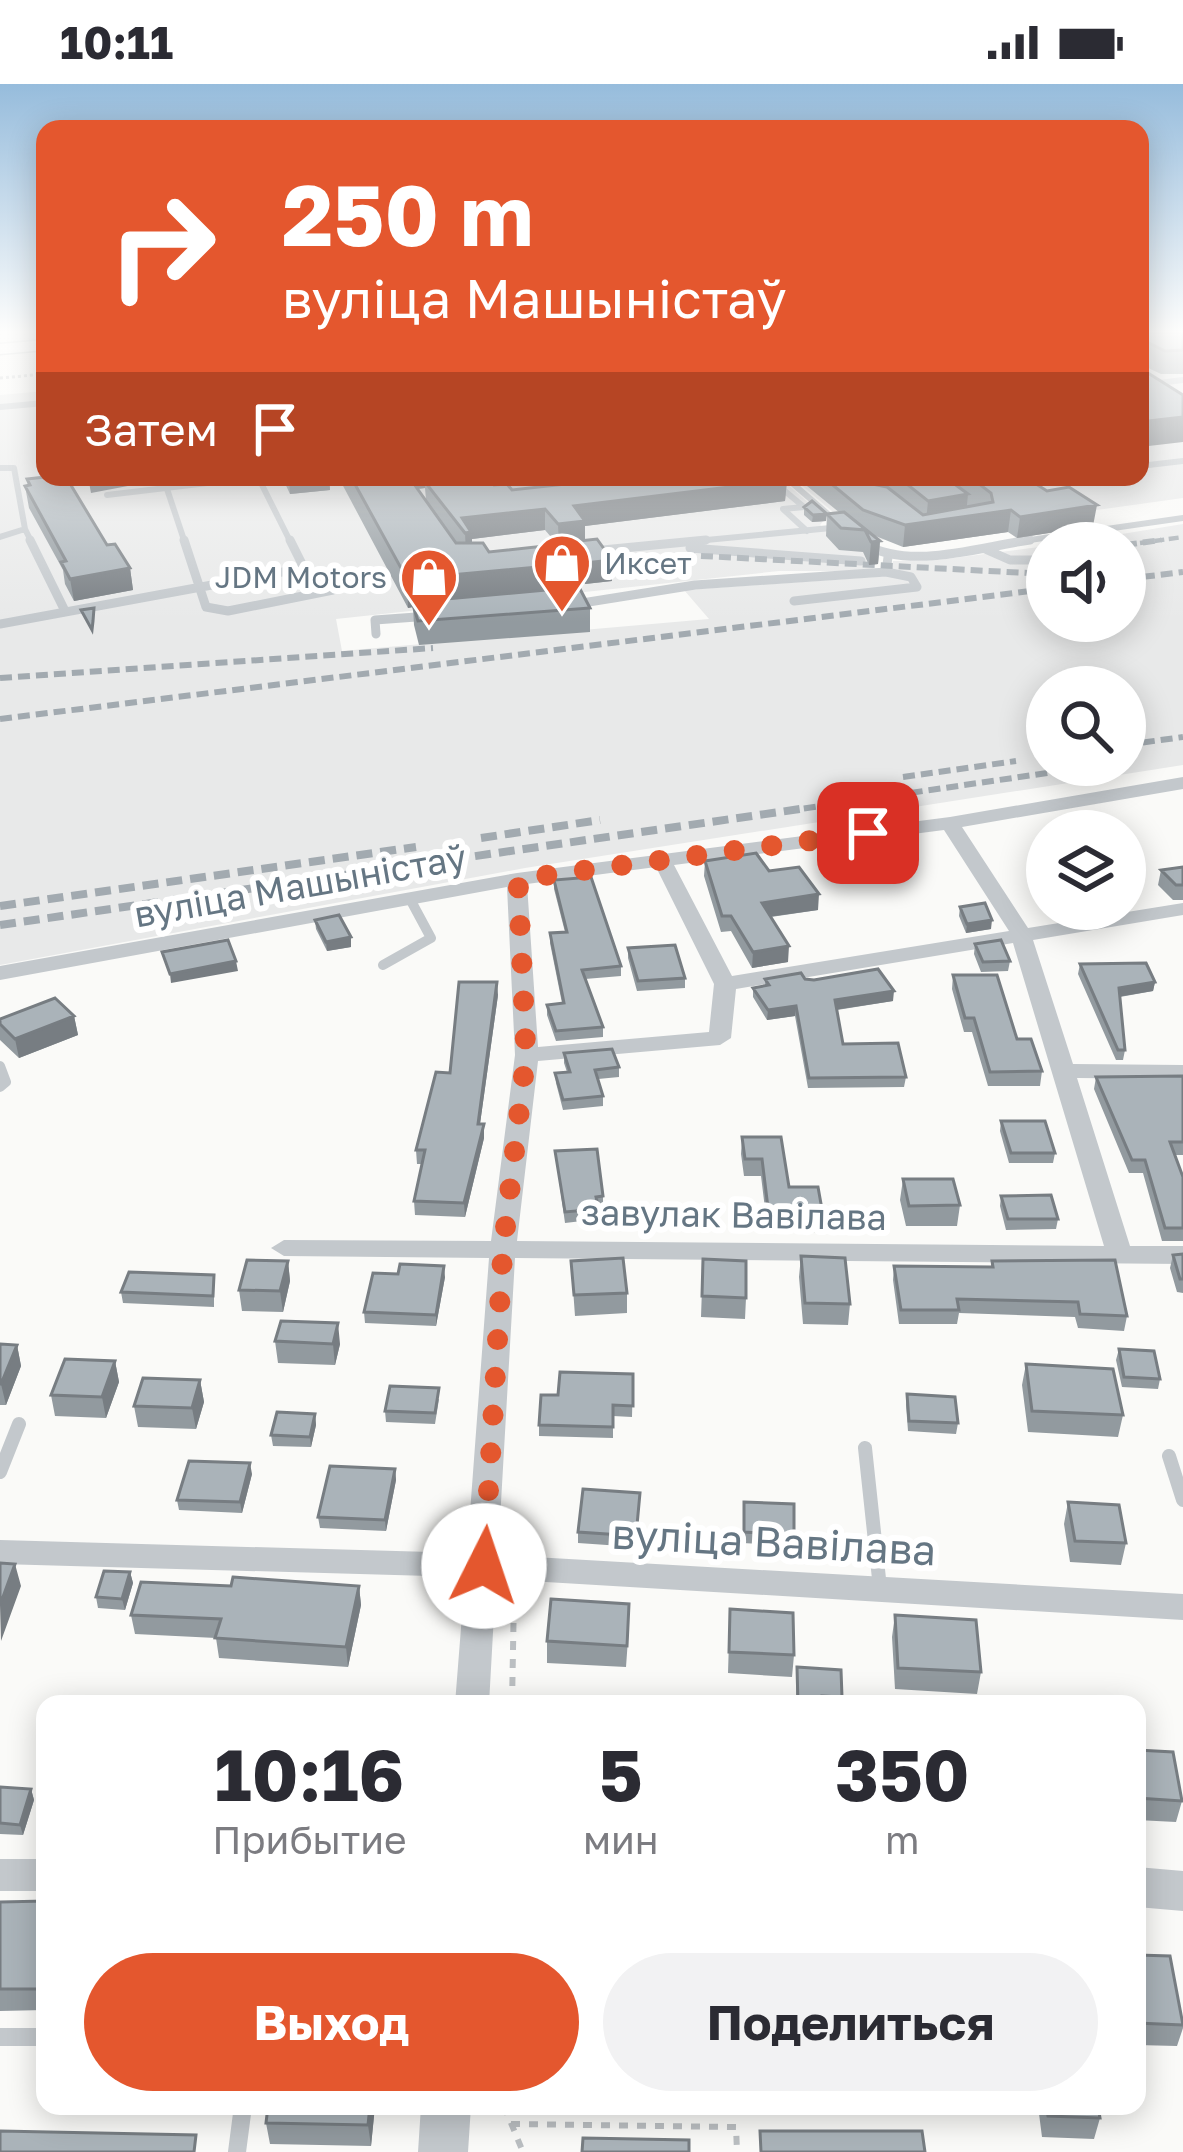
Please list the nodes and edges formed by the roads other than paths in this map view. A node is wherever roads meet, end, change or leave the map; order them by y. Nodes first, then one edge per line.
1 (1183, 461) edge
2 (1149, 465) edge
3 (0, 468) edge
4 (185, 486) edge
5 (263, 486) edge
6 (500, 486) edge
7 (778, 486) edge
8 (795, 486) edge
9 (168, 488) junction
10 (481, 489) edge
11 (107, 495) dead end
12 (1183, 518) edge
13 (843, 527) junction
14 (25, 529) junction
15 (807, 531) junction
16 (0, 537) edge
17 (680, 542) junction
18 (984, 549) junction
19 (549, 555) edge
20 (888, 556) junction
21 (1026, 560) edge
22 (860, 561) dead end
23 (886, 572) junction
24 (196, 586) junction
25 (333, 590) dead end
26 (794, 601) dead end
27 (562, 605) edge
28 (65, 611) junction
29 (452, 614) edge
30 (0, 624) edge
31 (376, 634) dead end
32 (1183, 783) edge
33 (950, 823) junction
34 (662, 860) junction
35 (518, 879) junction
36 (410, 899) junction
37 (1183, 909) edge
38 (1022, 934) junction
39 (383, 965) dead end
40 (0, 973) edge
41 (725, 984) junction
42 (526, 1055) junction
43 (0, 1066) edge
44 (1065, 1071) junction
45 (1183, 1072) edge
46 (0, 1088) edge
47 (284, 1248) dead end
48 (503, 1248) junction
49 (1120, 1256) junction
50 (1183, 1256) edge
51 (19, 1424) dead end
52 (865, 1448) dead end
53 (1169, 1456) dead end
54 (0, 1472) edge
55 (1183, 1500) edge
56 (0, 1552) edge
57 (499, 1567) junction
58 (880, 1589) junction
59 (1183, 1606) edge
60 (474, 1695) edge
61 (0, 1875) edge
62 (36, 1875) edge
63 (1146, 1889) edge
64 (1183, 1891) edge
65 (0, 2037) edge
66 (36, 2037) edge
67 (242, 2115) edge
68 (445, 2115) edge
69 (238, 2152) edge
70 (443, 2152) edge

1 - 2 lane
3 - 14 lane
4 - 9 lane
5 - 24 lane
6 - 10 lane
7 - 15 lane
8 - 13 lane
9 - 11 lane
9 - 24 lane
12 - 18 lane
13 - 15 lane
13 - 20 lane
14 - 16 lane
14 - 28 lane
15 - 17 lane
17 - 19 lane
17 - 22 lane
18 - 20 lane
18 - 21 lane
20 - 23 lane
23 - 26 lane
23 - 27 lane
24 - 25 lane
24 - 28 lane
28 - 30 lane
29 - 31 lane
32 - 33 street, вуліца Машыністаў
33 - 34 street, вуліца Машыністаў
33 - 38 street
34 - 35 street, вуліца Машыністаў
34 - 41 street
35 - 36 street, вуліца Машыністаў
35 - 42 street
36 - 39 lane
36 - 40 street, вуліца Машыністаў
37 - 38 street
38 - 41 street
38 - 44 street
41 - 42 street
42 - 48 street
43 - 46 lane
44 - 45 street
44 - 49 street
47 - 48 street, завулак Вавілава
48 - 49 street, завулак Вавілава
48 - 57 street
49 - 50 street, завулак Вавілава
51 - 54 lane
52 - 58 lane
53 - 55 lane
56 - 57 street, вуліца Вавілава
57 - 58 street, вуліца Вавілава
57 - 60 street
58 - 59 street, вуліца Вавілава
61 - 62 street
63 - 64 street
65 - 66 lane
67 - 69 lane
68 - 70 street

